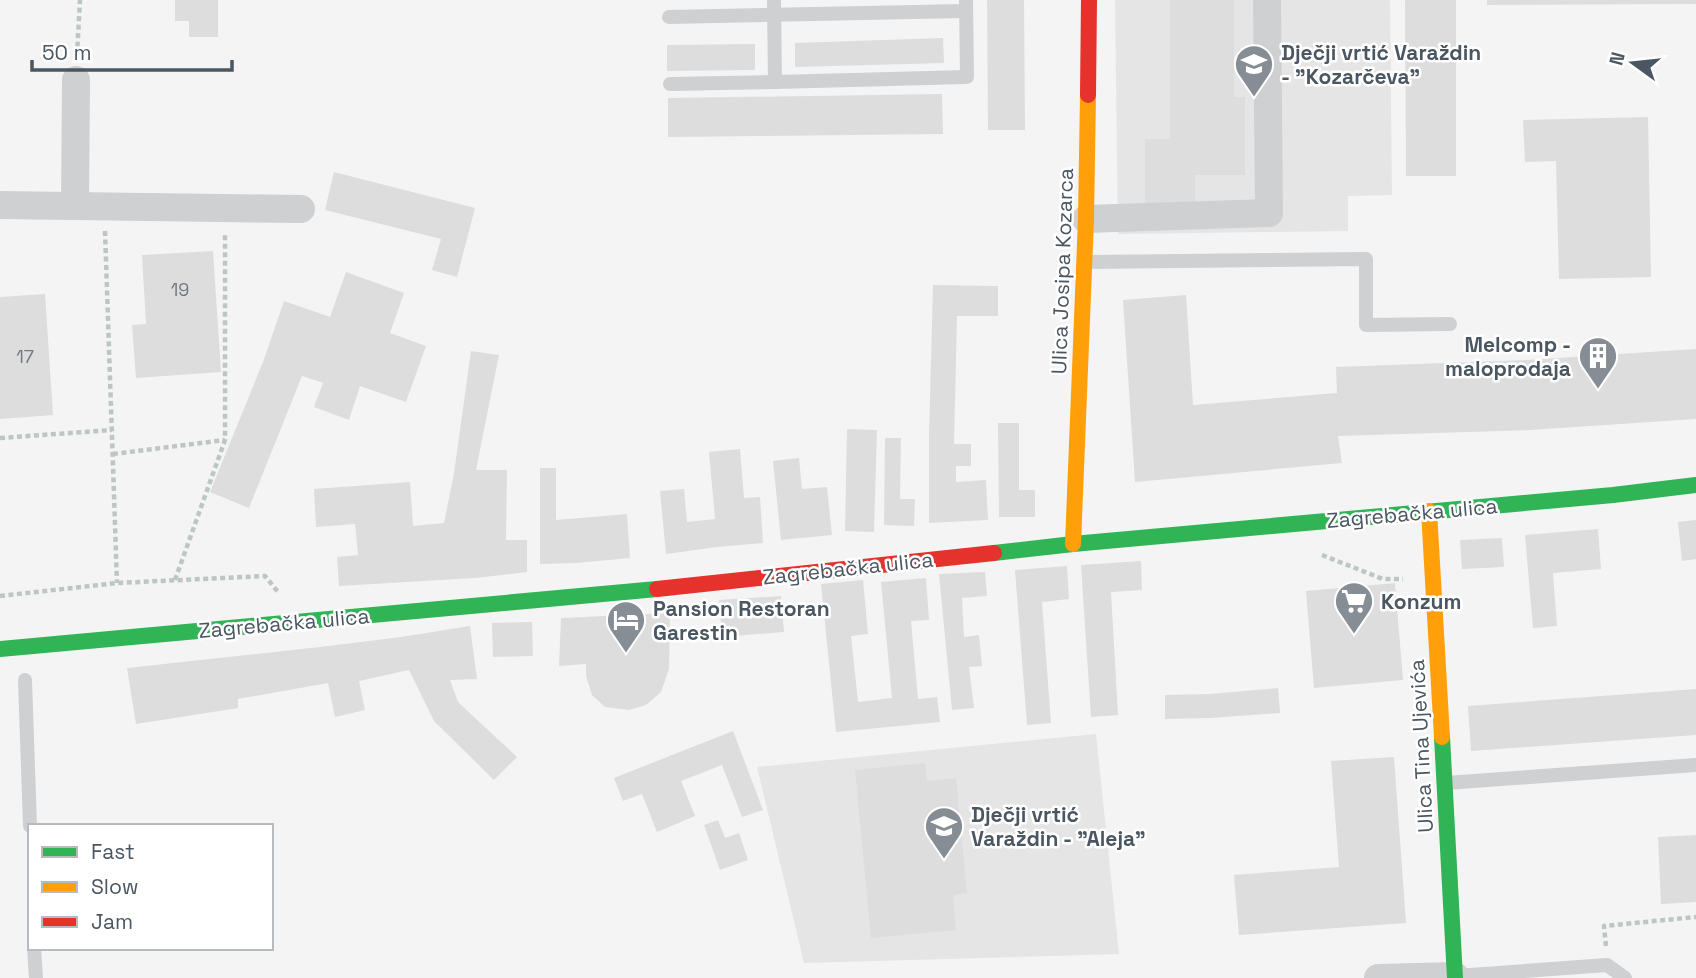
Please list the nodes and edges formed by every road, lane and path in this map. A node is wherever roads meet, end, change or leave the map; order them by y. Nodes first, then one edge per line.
1 (80, 0) edge
2 (1089, 0) edge
3 (1267, 0) edge
4 (966, 5) edge
5 (774, 7) edge
6 (669, 18) dead end
7 (76, 80) joint
8 (775, 82) junction
9 (670, 84) dead end
10 (0, 205) edge
11 (75, 206) junction
12 (104, 206) junction
13 (224, 208) junction
14 (301, 209) dead end
15 (1086, 219) junction
16 (1084, 262) junction
17 (1450, 324) dead end
18 (112, 430) junction
19 (0, 438) edge
20 (225, 440) junction
21 (113, 454) junction
22 (1696, 485) edge
23 (1429, 511) junction
24 (1073, 544) junction
25 (1312, 551) dead end
26 (1433, 578) junction
27 (175, 580) junction
28 (117, 583) junction
29 (0, 597) edge
30 (304, 622) junction
31 (0, 649) edge
32 (25, 680) dead end
33 (1696, 765) edge
34 (1445, 783) junction
35 (30, 824) edge
36 (1696, 917) edge
37 (34, 950) edge
38 (1607, 965) junction
39 (1455, 977) edge
40 (36, 978) edge
41 (1378, 978) edge
42 (1625, 978) edge

1 - 7 path
2 - 15 street, Ulica Josipa Kozarca
3 - 15 street
4 - 5 lane
4 - 8 lane
5 - 6 lane
5 - 8 lane
7 - 11 street
8 - 9 lane
10 - 11 street
11 - 12 street
12 - 13 street
12 - 18 path
13 - 14 street
13 - 20 path
15 - 16 street, Ulica Josipa Kozarca
16 - 17 lane
16 - 24 street, Ulica Josipa Kozarca
18 - 19 path
18 - 21 path
20 - 21 path
20 - 27 path
21 - 28 path
22 - 23 street, Zagrebačka ulica
23 - 24 street, Zagrebačka ulica
23 - 26 street, Ulica Tina Ujevića
24 - 30 street, Zagrebačka ulica
25 - 26 path
26 - 34 street, Ulica Tina Ujevića
27 - 28 path
27 - 30 path
28 - 29 path
30 - 31 street, Zagrebačka ulica
32 - 35 lane
33 - 34 lane
34 - 39 street, Ulica Tina Ujevića
36 - 38 path
37 - 40 lane
38 - 39 lane
38 - 42 lane
39 - 41 street

